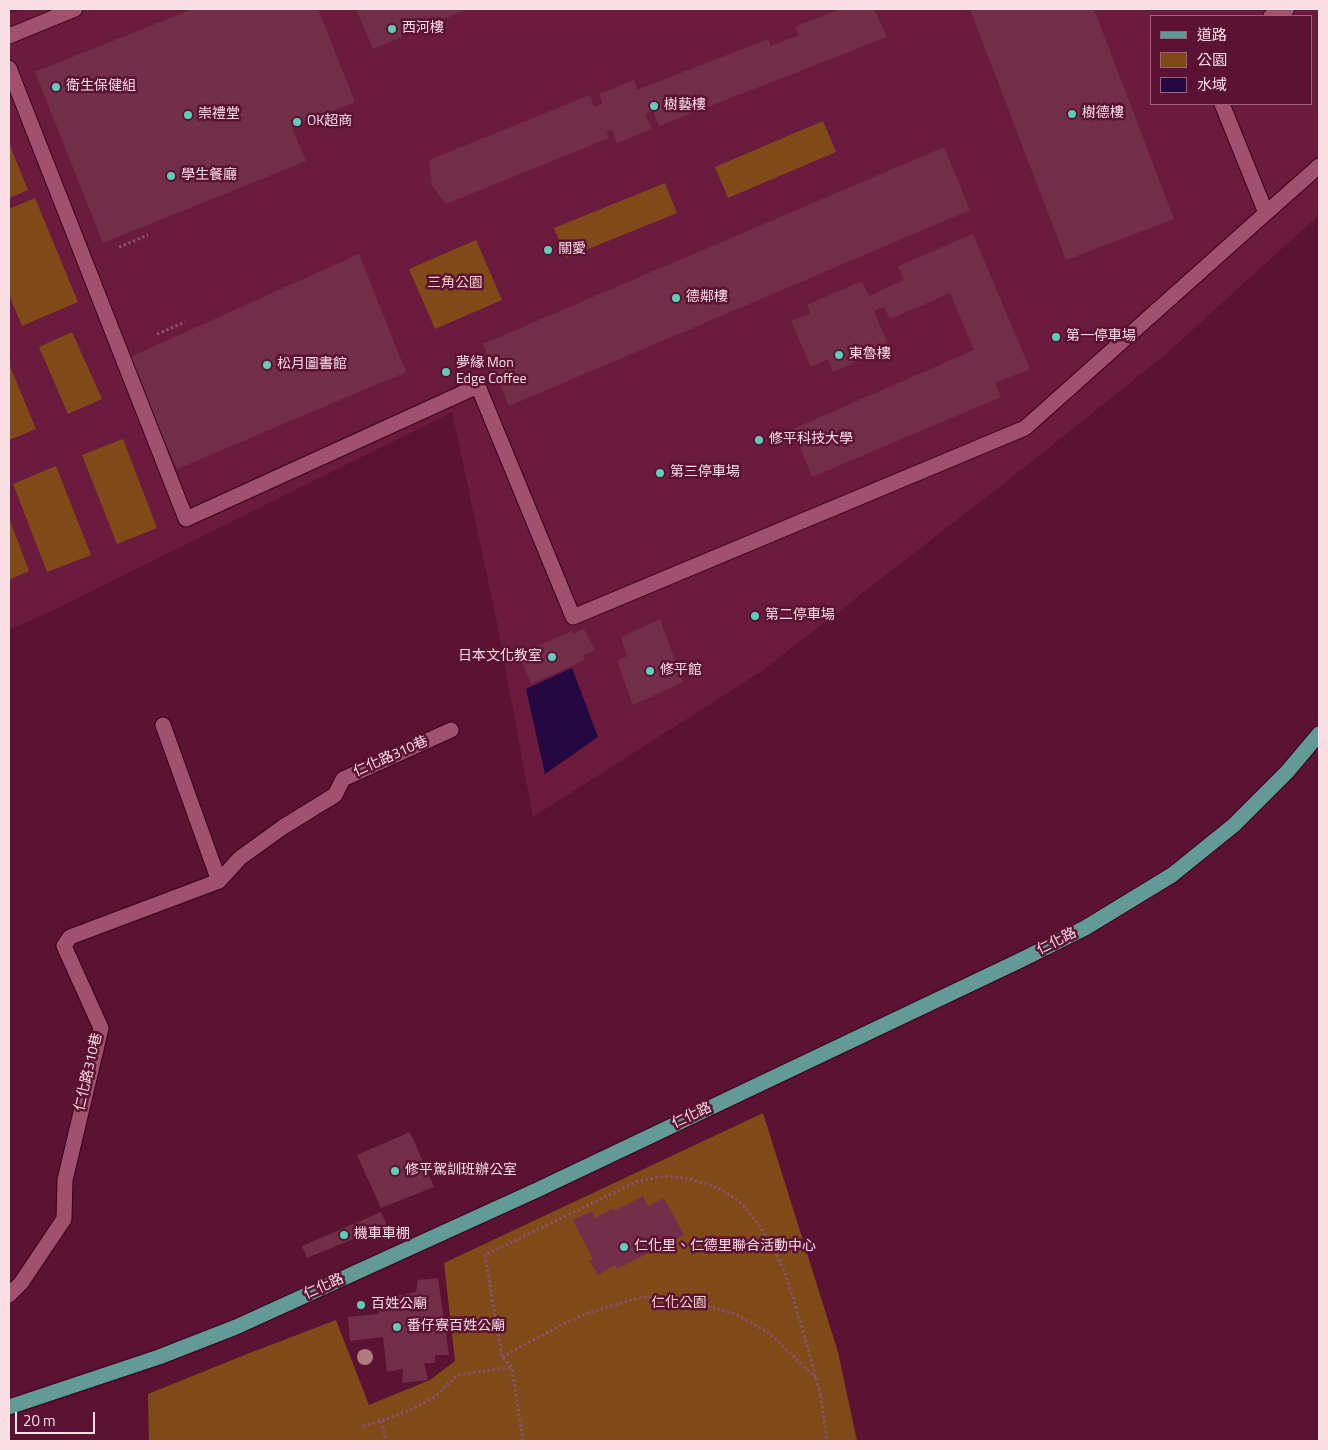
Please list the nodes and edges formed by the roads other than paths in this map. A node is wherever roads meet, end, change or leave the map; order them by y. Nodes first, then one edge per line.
1 (75, 9) edge
2 (1287, 9) edge
3 (1273, 15) edge
4 (9, 36) edge
5 (9, 68) edge
6 (1222, 105) edge
7 (1319, 166) edge
8 (1266, 213) junction
9 (163, 725) dead end
10 (451, 730) dead end
11 (1319, 734) edge
12 (219, 881) junction
13 (9, 1295) edge
14 (9, 1407) edge

1 - 4 lane
2 - 3 lane
5 - 8 lane
6 - 8 lane
7 - 8 lane
9 - 12 lane
10 - 12 lane, 仁化路310巷
11 - 14 main road, 仁化路
12 - 13 lane, 仁化路310巷

